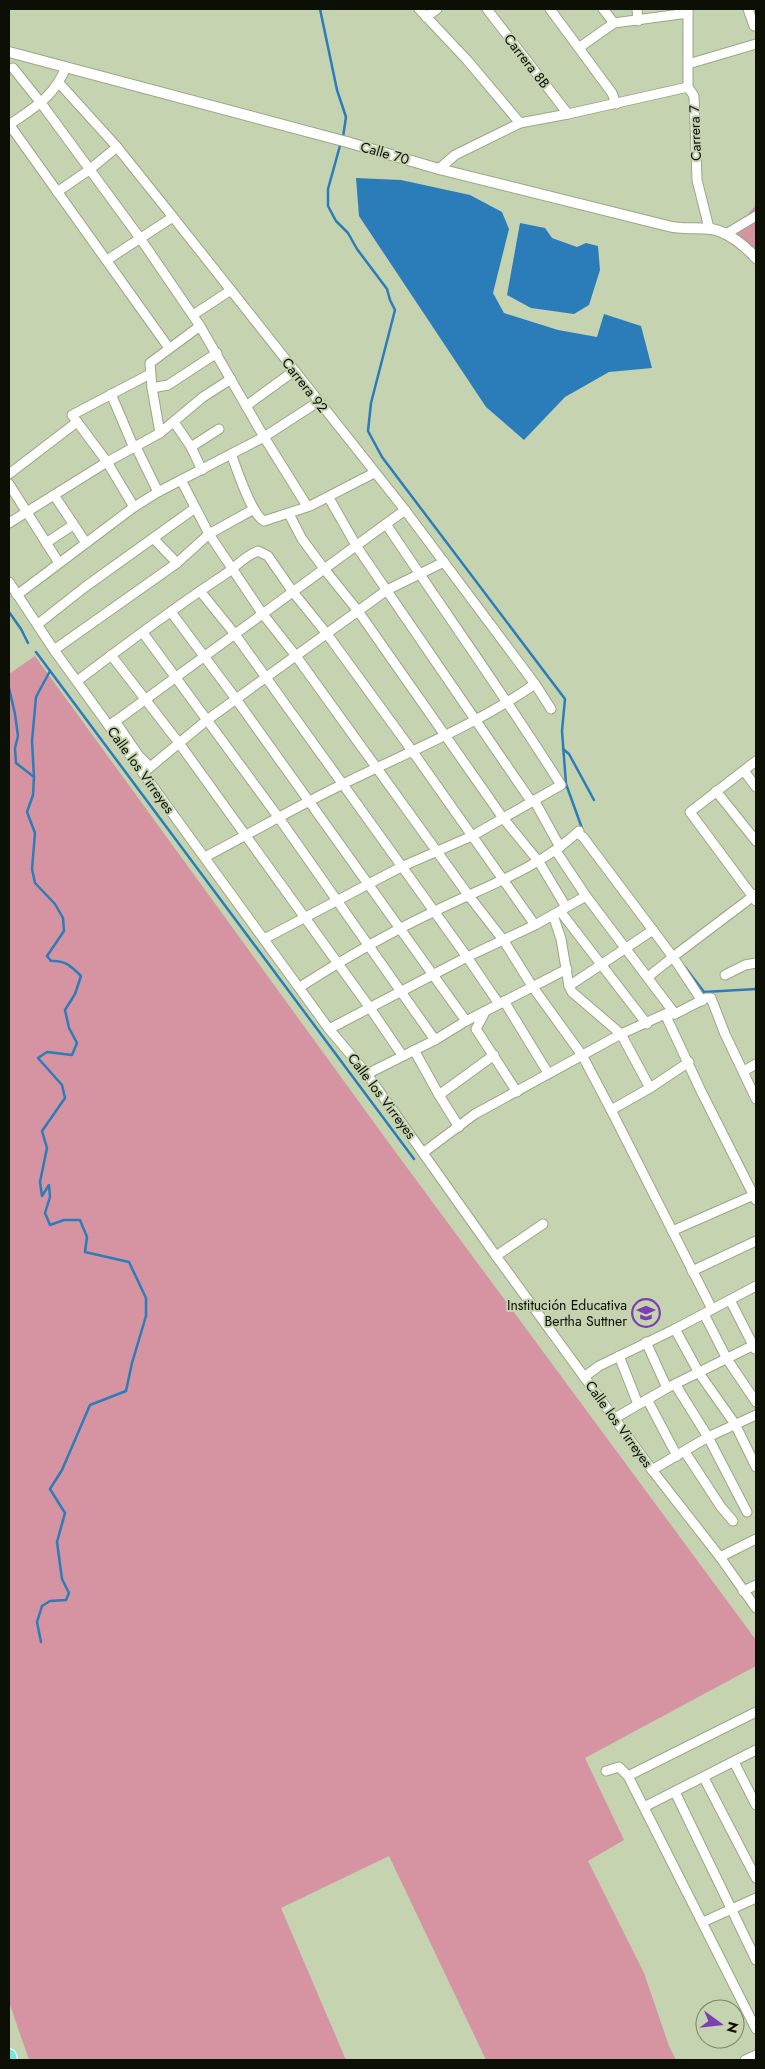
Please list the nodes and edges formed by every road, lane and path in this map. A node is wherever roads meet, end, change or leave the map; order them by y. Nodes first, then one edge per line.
1 (419, 9) edge
2 (438, 9) edge
3 (486, 9) edge
4 (550, 9) edge
5 (602, 9) edge
6 (637, 9) edge
7 (748, 9) edge
8 (688, 11) edge
9 (426, 17) junction
10 (638, 21) junction
11 (614, 23) junction
12 (754, 26) dead end
13 (756, 44) edge
14 (580, 47) junction
15 (9, 52) edge
16 (688, 64) junction
17 (66, 67) junction
18 (13, 68) dead end
19 (60, 84) junction
20 (688, 87) junction
21 (41, 103) junction
22 (616, 104) junction
23 (568, 114) junction
24 (520, 123) junction
25 (9, 125) edge
26 (117, 147) junction
27 (440, 169) junction
28 (89, 170) junction
29 (57, 192) junction
30 (756, 216) edge
31 (173, 217) junction
32 (709, 228) junction
33 (726, 234) junction
34 (140, 238) junction
35 (756, 258) edge
36 (106, 260) junction
37 (231, 290) junction
38 (193, 315) junction
39 (200, 326) junction
40 (169, 348) junction
41 (217, 353) junction
42 (294, 371) junction
43 (150, 374) junction
44 (230, 379) junction
45 (152, 388) junction
46 (111, 394) junction
47 (318, 402) junction
48 (246, 406) junction
49 (76, 422) junction
50 (174, 422) junction
51 (219, 429) dead end
52 (160, 432) junction
53 (264, 437) junction
54 (135, 447) junction
55 (191, 447) junction
56 (231, 454) junction
57 (107, 462) junction
58 (202, 470) junction
59 (374, 472) junction
60 (9, 474) edge
61 (181, 480) junction
62 (9, 484) edge
63 (158, 492) junction
64 (54, 495) junction
65 (329, 498) junction
66 (134, 506) junction
67 (307, 506) junction
68 (195, 508) junction
69 (254, 509) junction
70 (405, 510) junction
71 (26, 511) junction
72 (289, 514) junction
73 (9, 523) edge
74 (386, 524) junction
75 (73, 525) junction
76 (210, 534) junction
77 (153, 538) junction
78 (46, 543) junction
79 (86, 544) junction
80 (357, 546) junction
81 (444, 562) junction
82 (59, 563) junction
83 (177, 563) junction
84 (233, 569) junction
85 (324, 570) junction
86 (419, 573) junction
87 (9, 582) edge
88 (387, 590) junction
89 (200, 591) junction
90 (292, 592) junction
91 (18, 595) junction
92 (358, 611) junction
93 (171, 612) junction
94 (262, 613) junction
95 (38, 624) junction
96 (143, 633) junction
97 (234, 633) junction
98 (327, 634) junction
99 (54, 650) junction
100 (204, 655) junction
101 (112, 656) junction
102 (296, 656) junction
103 (176, 677) junction
104 (265, 677) junction
105 (77, 682) junction
106 (535, 684) junction
107 (146, 699) junction
108 (236, 699) junction
109 (509, 702) junction
110 (551, 709) dead end
111 (207, 720) junction
112 (475, 720) junction
113 (112, 723) junction
114 (445, 736) junction
115 (179, 743) junction
116 (413, 752) junction
117 (756, 761) edge
118 (378, 768) junction
119 (146, 770) junction
120 (744, 771) junction
121 (342, 784) junction
122 (756, 787) edge
123 (716, 790) junction
124 (533, 801) junction
125 (310, 802) junction
126 (278, 818) junction
127 (503, 818) junction
128 (245, 836) junction
129 (472, 836) junction
130 (756, 841) edge
131 (558, 849) junction
132 (437, 852) junction
133 (205, 857) junction
134 (539, 862) junction
135 (401, 867) junction
136 (504, 880) junction
137 (369, 884) junction
138 (469, 896) junction
139 (586, 896) junction
140 (755, 897) edge
141 (337, 900) junction
142 (434, 911) junction
143 (560, 911) junction
144 (304, 917) junction
145 (535, 925) junction
146 (401, 928) junction
147 (653, 930) junction
148 (264, 939) junction
149 (504, 940) junction
150 (368, 946) junction
151 (626, 949) junction
152 (676, 955) junction
153 (467, 957) junction
154 (337, 963) junction
155 (756, 963) edge
156 (600, 965) junction
157 (567, 969) junction
158 (434, 974) junction
159 (725, 975) dead end
160 (648, 977) junction
161 (532, 986) junction
162 (569, 986) junction
163 (300, 988) junction
164 (401, 991) junction
165 (702, 1001) junction
166 (502, 1002) junction
167 (370, 1008) junction
168 (485, 1012) junction
169 (665, 1014) junction
170 (675, 1014) junction
171 (467, 1020) junction
172 (647, 1024) junction
173 (329, 1029) junction
174 (476, 1029) junction
175 (621, 1034) junction
176 (435, 1040) junction
177 (414, 1050) junction
178 (494, 1055) junction
179 (582, 1055) junction
180 (402, 1056) junction
181 (688, 1062) junction
182 (756, 1064) edge
183 (744, 1071) junction
184 (548, 1073) junction
185 (367, 1074) junction
186 (650, 1088) junction
187 (517, 1092) junction
188 (439, 1095) junction
189 (756, 1099) edge
190 (612, 1110) junction
191 (458, 1127) junction
192 (424, 1152) junction
193 (755, 1197) edge
194 (543, 1224) dead end
195 (672, 1231) junction
196 (756, 1241) edge
197 (496, 1256) junction
198 (692, 1271) junction
199 (756, 1286) edge
200 (730, 1300) junction
201 (708, 1312) junction
202 (675, 1329) junction
203 (646, 1342) junction
204 (755, 1346) edge
205 (619, 1356) junction
206 (727, 1359) junction
207 (699, 1373) junction
208 (584, 1377) junction
209 (671, 1386) junction
210 (642, 1402) junction
211 (756, 1402) edge
212 (756, 1415) edge
213 (615, 1418) junction
214 (735, 1424) junction
215 (708, 1437) junction
216 (681, 1454) junction
217 (756, 1467) edge
218 (652, 1470) junction
219 (747, 1512) dead end
220 (733, 1521) dead end
221 (756, 1539) edge
222 (720, 1557) junction
223 (756, 1585) edge
224 (744, 1591) junction
225 (756, 1608) edge
226 (756, 1712) edge
227 (756, 1750) edge
228 (734, 1762) junction
229 (606, 1770) dead end
230 (628, 1776) junction
231 (704, 1778) junction
232 (675, 1792) junction
233 (756, 1805) edge
234 (644, 1808) junction
235 (756, 1878) edge
236 (756, 1898) edge
237 (731, 1909) junction
238 (703, 1922) junction
239 (756, 1960) edge
240 (756, 2029) edge
241 (756, 2054) edge
242 (9, 2056) edge
243 (10, 2060) edge
244 (745, 2060) edge

1 - 9 street
2 - 9 street
3 - 23 street, Carrera 8B
4 - 14 street
5 - 11 street
6 - 10 street
7 - 12 street
8 - 10 street
8 - 16 street, Carrera 7
9 - 24 street
10 - 11 street
11 - 14 street
13 - 16 street
14 - 22 street
15 - 17 street, Calle 70
16 - 20 street, Carrera 7
17 - 19 street
17 - 27 street, Calle 70
18 - 21 street
19 - 21 street
19 - 26 street, Carrera 92
20 - 22 street
20 - 32 street, Carrera 7
21 - 25 street
21 - 28 street
22 - 23 street
23 - 24 street
24 - 27 street
25 - 29 street
26 - 28 street
26 - 31 street, Carrera 92
27 - 32 street, Calle 70
28 - 29 street
28 - 34 street
29 - 36 street
30 - 33 street
31 - 34 street
31 - 37 street, Carrera 92
32 - 33 street, Calle 70
33 - 35 street, Calle 70
34 - 36 street
34 - 38 street
36 - 40 street
37 - 38 street
37 - 42 street, Carrera 92
38 - 39 street
39 - 40 street
39 - 41 street
40 - 43 street
41 - 44 street
41 - 45 street
42 - 47 street, Carrera 92
42 - 48 street
43 - 45 street
43 - 46 street
44 - 48 street
44 - 50 street
45 - 52 street
46 - 49 street
46 - 54 street
47 - 53 street
47 - 59 street, Carrera 92
48 - 53 street
49 - 57 street
49 - 60 street
50 - 52 street
50 - 55 street
51 - 55 street
52 - 54 street
53 - 56 street
53 - 67 street
54 - 57 street
54 - 63 street
55 - 58 street
56 - 58 street
56 - 69 street
57 - 64 street
57 - 66 street
58 - 61 street
59 - 65 street
59 - 70 street, Carrera 92
61 - 63 street
61 - 68 street
62 - 71 street
63 - 66 street
64 - 71 street
64 - 75 street
65 - 67 street
65 - 80 street
66 - 79 street
67 - 72 street
68 - 76 street
68 - 77 street
69 - 72 street
69 - 76 street
70 - 74 street
70 - 81 street, Carrera 92
71 - 73 street
71 - 78 street
72 - 85 street
74 - 80 street
74 - 86 street
75 - 78 street
75 - 79 street
76 - 83 street
76 - 84 street
77 - 83 street
77 - 95 street
78 - 82 street
79 - 82 street
80 - 85 street
80 - 88 street
81 - 86 street
81 - 106 street, Carrera 92
82 - 91 street
83 - 99 street
84 - 89 street
84 - 90 street
84 - 94 street
85 - 90 street
85 - 92 street
86 - 88 street
86 - 109 street
87 - 91 street, Calle los Virreyes
88 - 92 street
88 - 112 street
89 - 93 street
89 - 97 street
90 - 94 street
90 - 98 street
91 - 95 street, Calle los Virreyes
92 - 98 street
92 - 114 street
93 - 96 street
93 - 100 street
94 - 97 street
94 - 102 street
95 - 99 street, Calle los Virreyes
96 - 101 street
96 - 103 street
97 - 100 street
97 - 104 street
98 - 102 street
98 - 116 street
99 - 105 street, Calle los Virreyes
100 - 103 street
100 - 108 street
101 - 105 street
101 - 107 street
102 - 104 street
102 - 118 street
103 - 107 street
103 - 111 street
104 - 108 street
104 - 121 street
105 - 113 street, Calle los Virreyes
106 - 109 street
106 - 110 street, Carrera 92
107 - 113 street
107 - 115 street
108 - 111 street
108 - 125 street
109 - 112 street
109 - 124 street
111 - 115 street
111 - 126 street
112 - 114 street
112 - 124 street
113 - 119 street, Calle los Virreyes
114 - 116 street
114 - 127 street
115 - 119 street
115 - 128 street
116 - 118 street
116 - 129 street
117 - 120 street
118 - 121 street
118 - 132 street
119 - 133 street, Calle los Virreyes
120 - 122 street
120 - 123 street
121 - 125 street
121 - 135 street
123 - 130 street
123 - 140 street
124 - 127 street
124 - 131 street
125 - 126 street
125 - 137 street
126 - 128 street
126 - 141 street
127 - 129 street
127 - 134 street
128 - 133 street
128 - 144 street
129 - 132 street
129 - 136 street
131 - 134 street
131 - 139 street
131 - 147 street
132 - 135 street
132 - 138 street
133 - 148 street, Calle los Virreyes
134 - 136 street
134 - 143 street
135 - 137 street
135 - 142 street
136 - 138 street
136 - 145 street
137 - 141 street
137 - 146 street
138 - 142 street
138 - 149 street
139 - 143 street
139 - 151 street
140 - 152 street
141 - 144 street
141 - 150 street
142 - 146 street
142 - 153 street
143 - 145 street
143 - 156 street
143 - 157 street
144 - 148 street
144 - 154 street
145 - 149 street
146 - 150 street
146 - 158 street
147 - 151 street
147 - 152 street
148 - 163 street, Calle los Virreyes
149 - 153 street
149 - 161 street
150 - 154 street
150 - 164 street
151 - 156 street
151 - 160 street
152 - 160 street
152 - 165 street
153 - 158 street
153 - 166 street
154 - 163 street
154 - 167 street
155 - 159 street
156 - 162 street
156 - 172 street
157 - 161 street
157 - 162 street
158 - 164 street
158 - 171 street
160 - 170 street
161 - 166 street
161 - 179 street
162 - 175 street
163 - 173 street, Calle los Virreyes
164 - 167 street
164 - 176 street
165 - 170 street
165 - 183 street
166 - 168 street
166 - 184 street
167 - 173 street
167 - 180 street
168 - 171 street
168 - 174 street
169 - 170 street
169 - 172 street
169 - 181 street
171 - 174 street
171 - 176 street
172 - 175 street
173 - 185 street, Calle los Virreyes
174 - 178 street
175 - 179 street
175 - 186 street
176 - 177 street
177 - 180 street
177 - 188 street
178 - 187 street
178 - 188 street
179 - 184 street
179 - 190 street
180 - 185 street
181 - 186 street
181 - 193 street
182 - 183 street
183 - 189 street
184 - 187 street
185 - 192 street, Calle los Virreyes
186 - 190 street
187 - 191 street
188 - 191 street
190 - 195 street
191 - 192 street
192 - 197 street, Calle los Virreyes
193 - 195 street
194 - 197 street
195 - 198 street
196 - 198 street
197 - 208 street, Calle los Virreyes
198 - 201 street
199 - 200 street
200 - 201 street
200 - 204 street
201 - 202 street
201 - 206 street
202 - 203 street
202 - 207 street
203 - 205 street
203 - 209 street
204 - 206 street
205 - 208 street
205 - 210 street
206 - 207 street
206 - 211 street
207 - 209 street
207 - 214 street
208 - 213 street, Calle los Virreyes
209 - 210 street
209 - 215 street
210 - 213 street
210 - 216 street
212 - 214 street
213 - 218 street, Calle los Virreyes
214 - 215 street
214 - 217 street
215 - 216 street
215 - 219 street
216 - 218 street
216 - 220 street
218 - 222 street, Calle los Virreyes
221 - 222 street
222 - 224 street, Calle los Virreyes
223 - 224 street
224 - 225 street, Calle los Virreyes
226 - 230 street
227 - 228 street
228 - 231 street
228 - 233 street
229 - 230 street
230 - 234 street
231 - 232 street
231 - 235 street
232 - 234 street
232 - 237 street
234 - 238 street
236 - 237 street
237 - 238 street
237 - 239 street
238 - 240 street
241 - 244 street
242 - 243 highway

